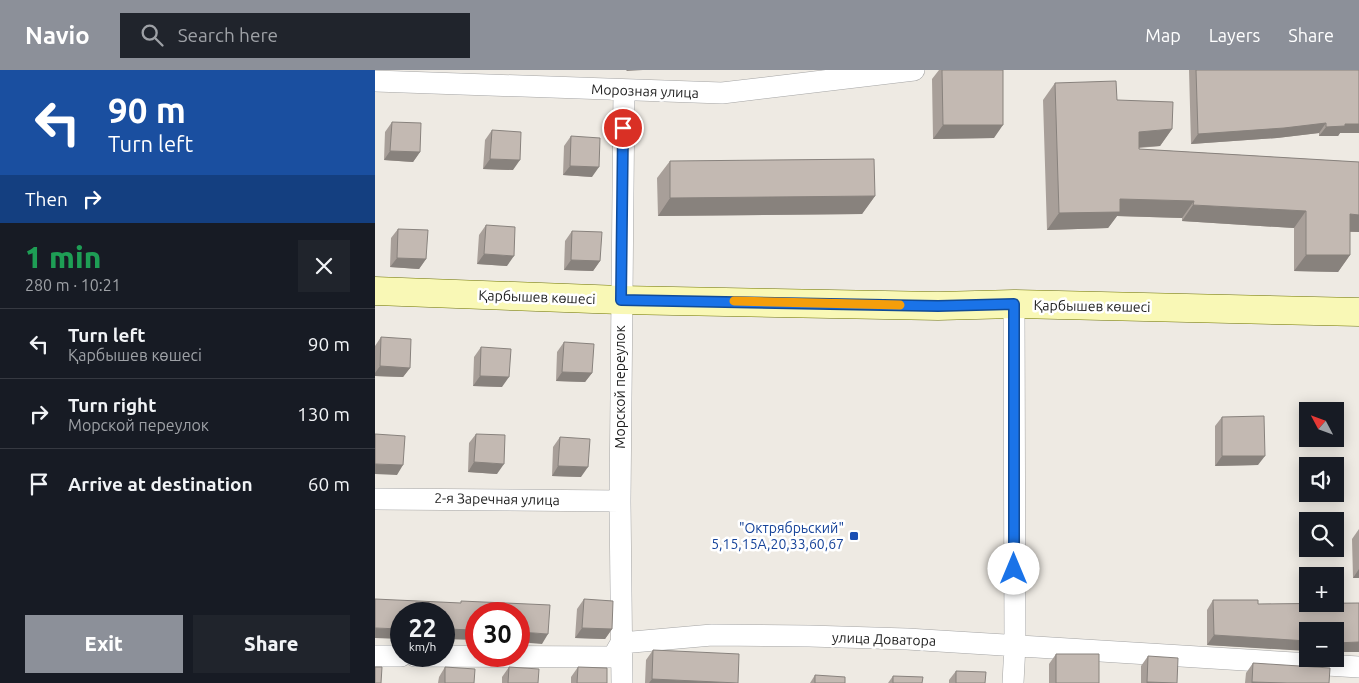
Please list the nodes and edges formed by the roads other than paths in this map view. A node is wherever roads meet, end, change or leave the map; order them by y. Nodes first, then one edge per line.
1 (914, 70) edge
2 (375, 81) edge
3 (624, 90) junction
4 (375, 291) edge
5 (621, 300) junction
6 (1014, 304) junction
7 (1359, 312) edge
8 (375, 498) edge
9 (620, 501) junction
10 (621, 643) junction
11 (1015, 645) junction
12 (375, 656) edge
13 (390, 656) edge
14 (455, 656) edge
15 (1359, 667) edge
16 (622, 683) edge
17 (1013, 683) edge

1 - 3 street, Морозная улица
2 - 3 street, Морозная улица
3 - 5 street, Морской переулок
4 - 5 main road, Қарбышев көшесі
5 - 6 main road, Қарбышев көшесі
5 - 9 street, Морской переулок
6 - 7 main road, Қарбышев көшесі
6 - 11 street
8 - 9 street, 2-я Заречная улица
9 - 10 street, Морской переулок
10 - 11 street, улица Доватора
10 - 14 street
10 - 16 street, Морской переулок
11 - 15 street, улица Доватора
11 - 17 street
12 - 13 street

